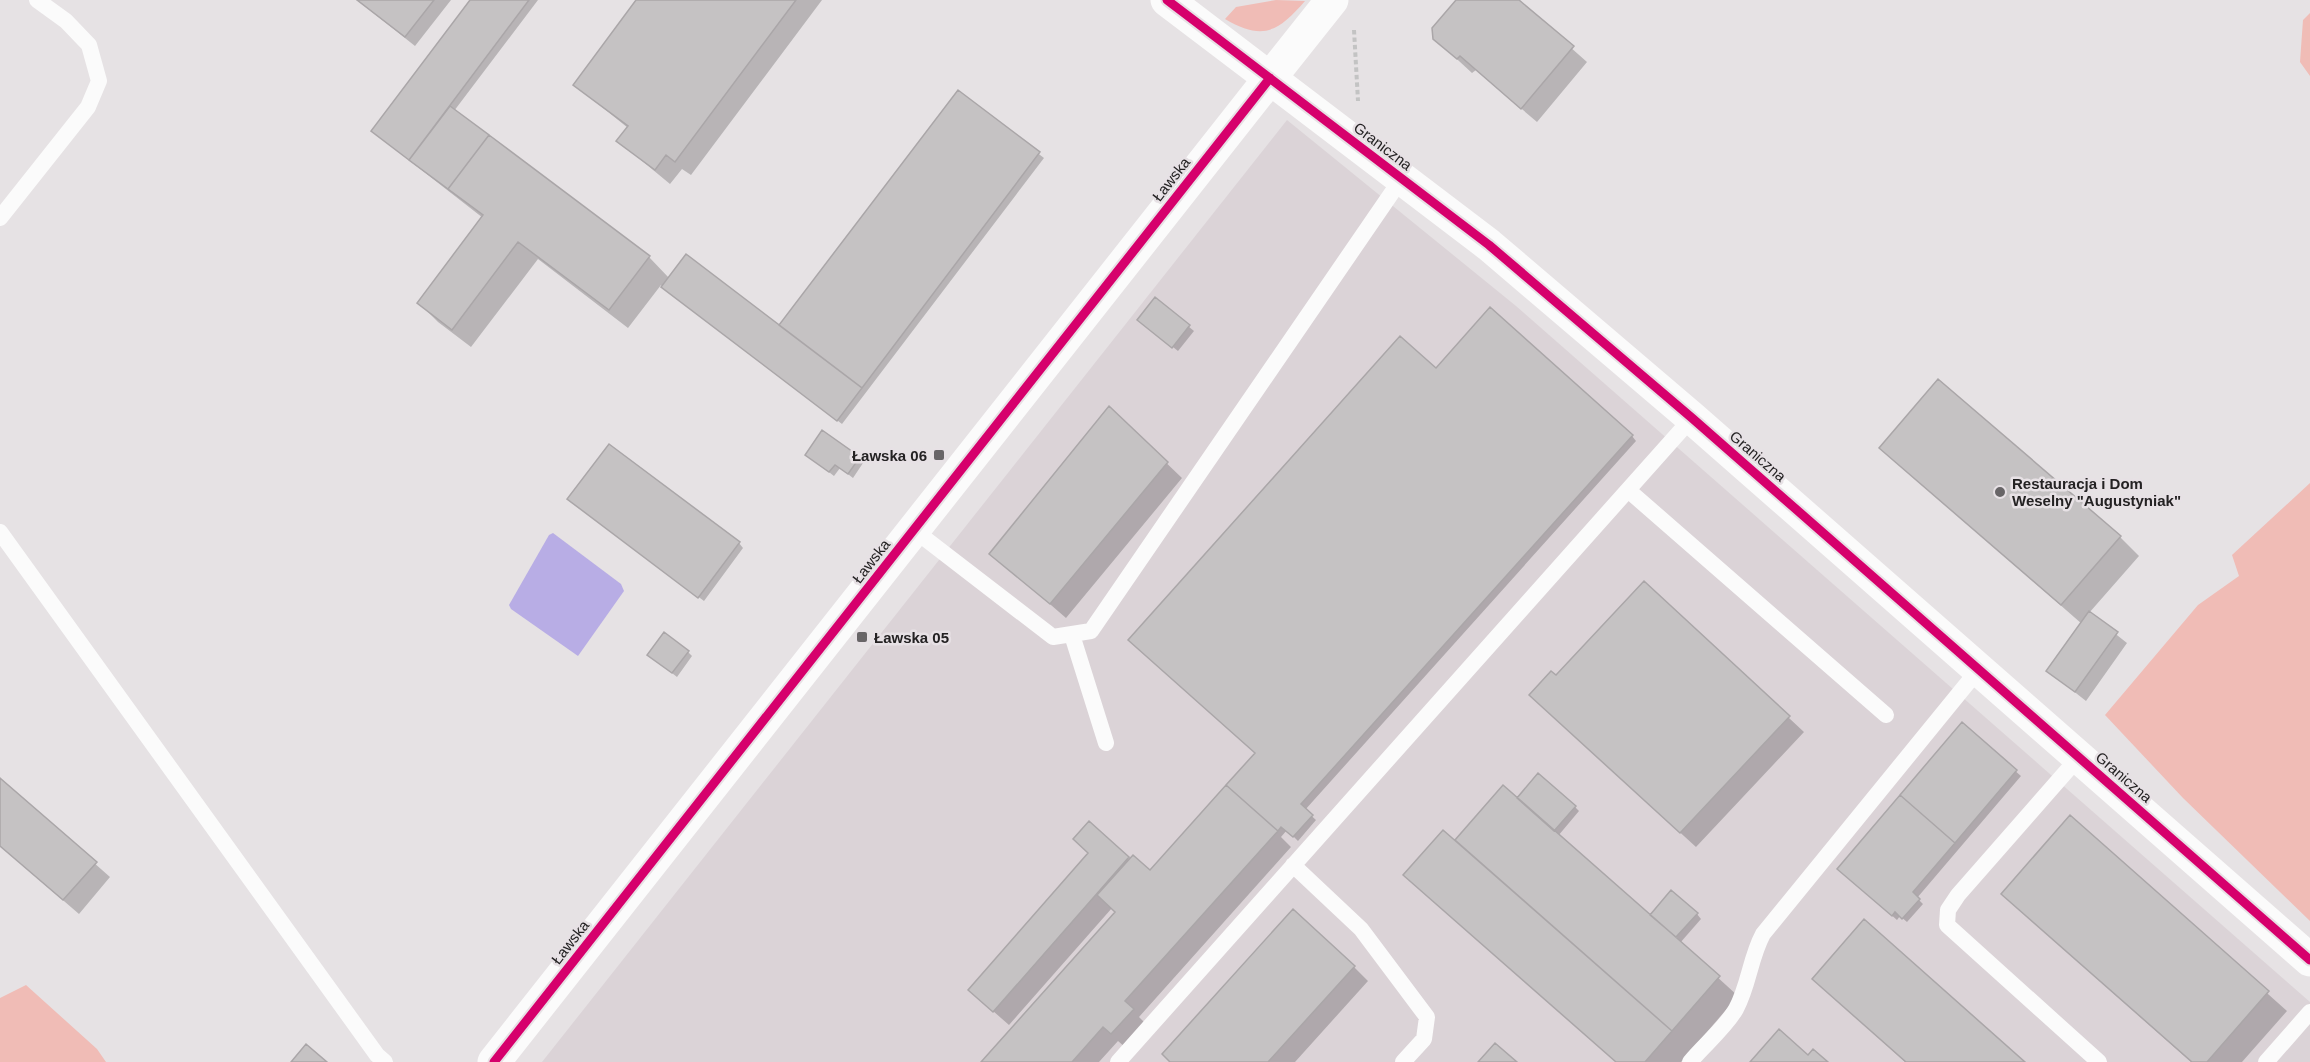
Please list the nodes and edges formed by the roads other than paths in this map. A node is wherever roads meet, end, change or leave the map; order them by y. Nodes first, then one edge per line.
1 (37, 0) edge
2 (1167, 0) edge
3 (1330, 4) edge
4 (1270, 78) junction
5 (1402, 178) junction
6 (0, 218) edge
7 (1692, 418) junction
8 (1628, 490) junction
9 (914, 530) junction
10 (0, 532) edge
11 (1071, 634) junction
12 (1979, 669) junction
13 (1886, 715) dead end
14 (1106, 743) dead end
15 (2079, 757) junction
16 (1293, 865) junction
17 (2310, 960) edge
18 (2310, 1012) edge
19 (385, 1062) edge
20 (494, 1062) edge
21 (1118, 1062) edge
22 (1403, 1062) edge
23 (1690, 1062) edge
24 (2099, 1062) edge
25 (2266, 1062) edge

1 - 6 lane
2 - 4 street, Graniczna
3 - 4 street, Ławska
4 - 5 street, Graniczna
4 - 9 street, Ławska
5 - 7 street, Graniczna
5 - 11 lane
7 - 8 lane
7 - 12 street, Graniczna
8 - 13 lane
8 - 16 lane
9 - 11 lane
9 - 20 street, Ławska
10 - 19 lane
11 - 14 lane
12 - 15 street, Graniczna
12 - 23 lane
15 - 17 street, Graniczna
15 - 24 lane
16 - 21 lane
16 - 22 lane
18 - 25 lane

